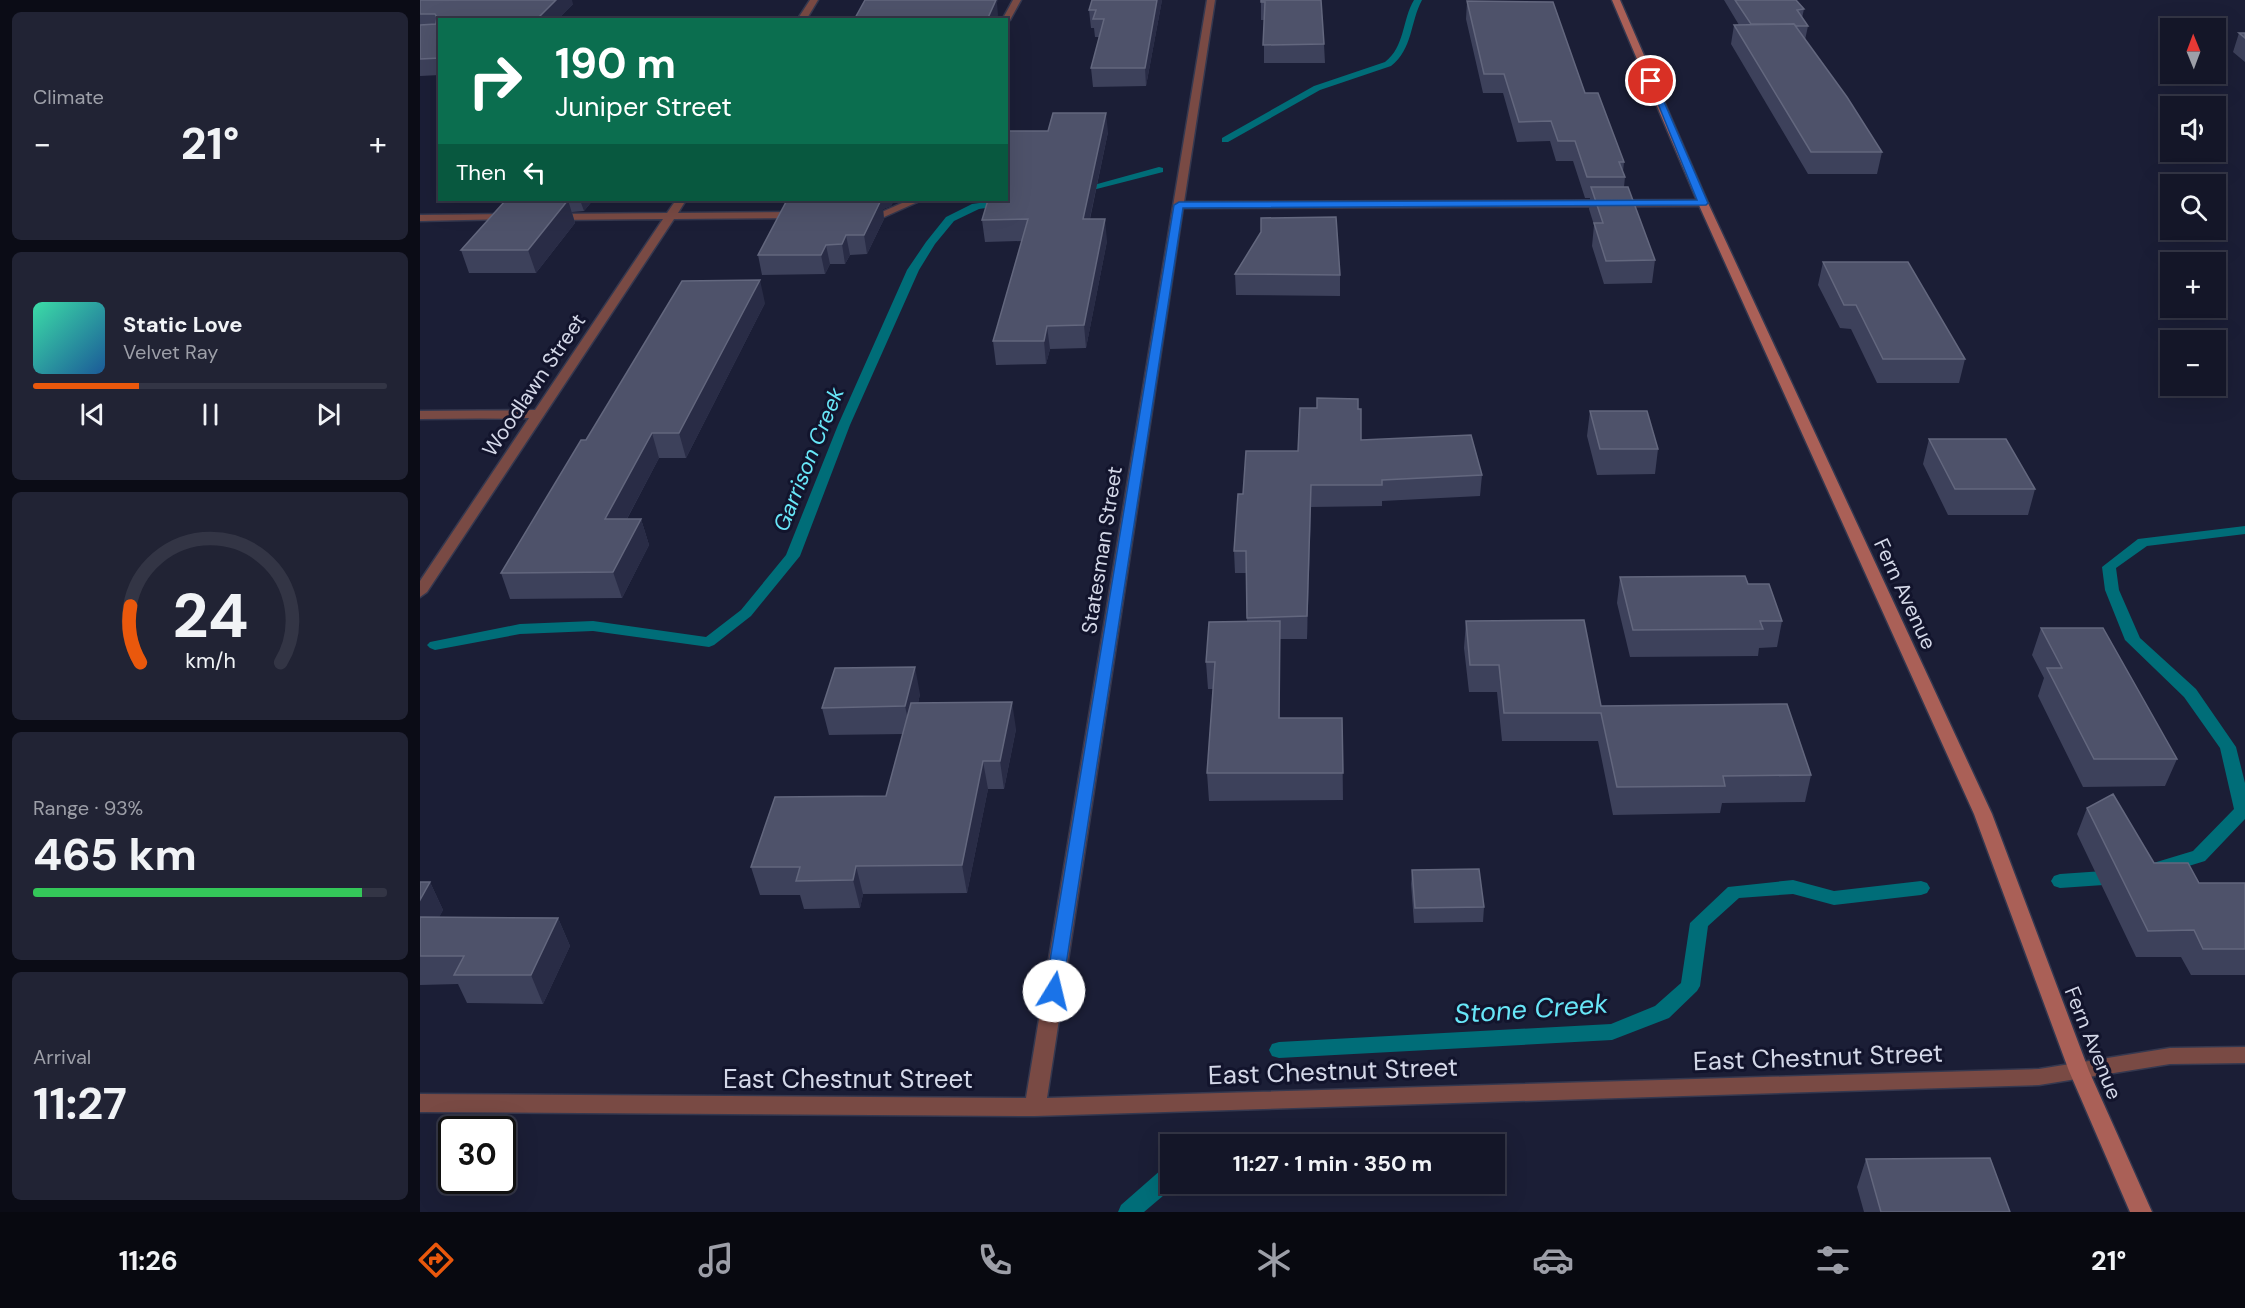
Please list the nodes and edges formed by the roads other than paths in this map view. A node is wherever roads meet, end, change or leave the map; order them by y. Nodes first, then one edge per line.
1 (814, 0) edge
2 (1017, 0) edge
3 (1212, 0) edge
4 (1616, 0) edge
5 (802, 18) edge
6 (1007, 18) edge
7 (680, 201) edge
8 (914, 201) edge
9 (1703, 203) junction
10 (1179, 205) junction
11 (810, 215) edge
12 (874, 215) edge
13 (670, 216) junction
14 (527, 217) edge
15 (539, 217) edge
16 (420, 218) edge
17 (538, 414) junction
18 (420, 415) edge
19 (420, 592) edge
20 (2245, 1055) edge
21 (2079, 1071) junction
22 (420, 1103) edge
23 (1035, 1107) junction
24 (2141, 1212) edge

1 - 5 street
2 - 6 street
3 - 10 street, Statesman Street
4 - 9 main road, Fern Avenue
7 - 13 street, Woodlawn Street
8 - 12 street
9 - 10 street
9 - 21 main road, Fern Avenue
10 - 23 street, Statesman Street
11 - 13 street
13 - 15 street
13 - 17 street, Woodlawn Street
14 - 16 street
17 - 18 street
17 - 19 street, Woodlawn Street
20 - 21 street, East Chestnut Street
21 - 23 street, East Chestnut Street
21 - 24 main road, Fern Avenue
22 - 23 street, East Chestnut Street

